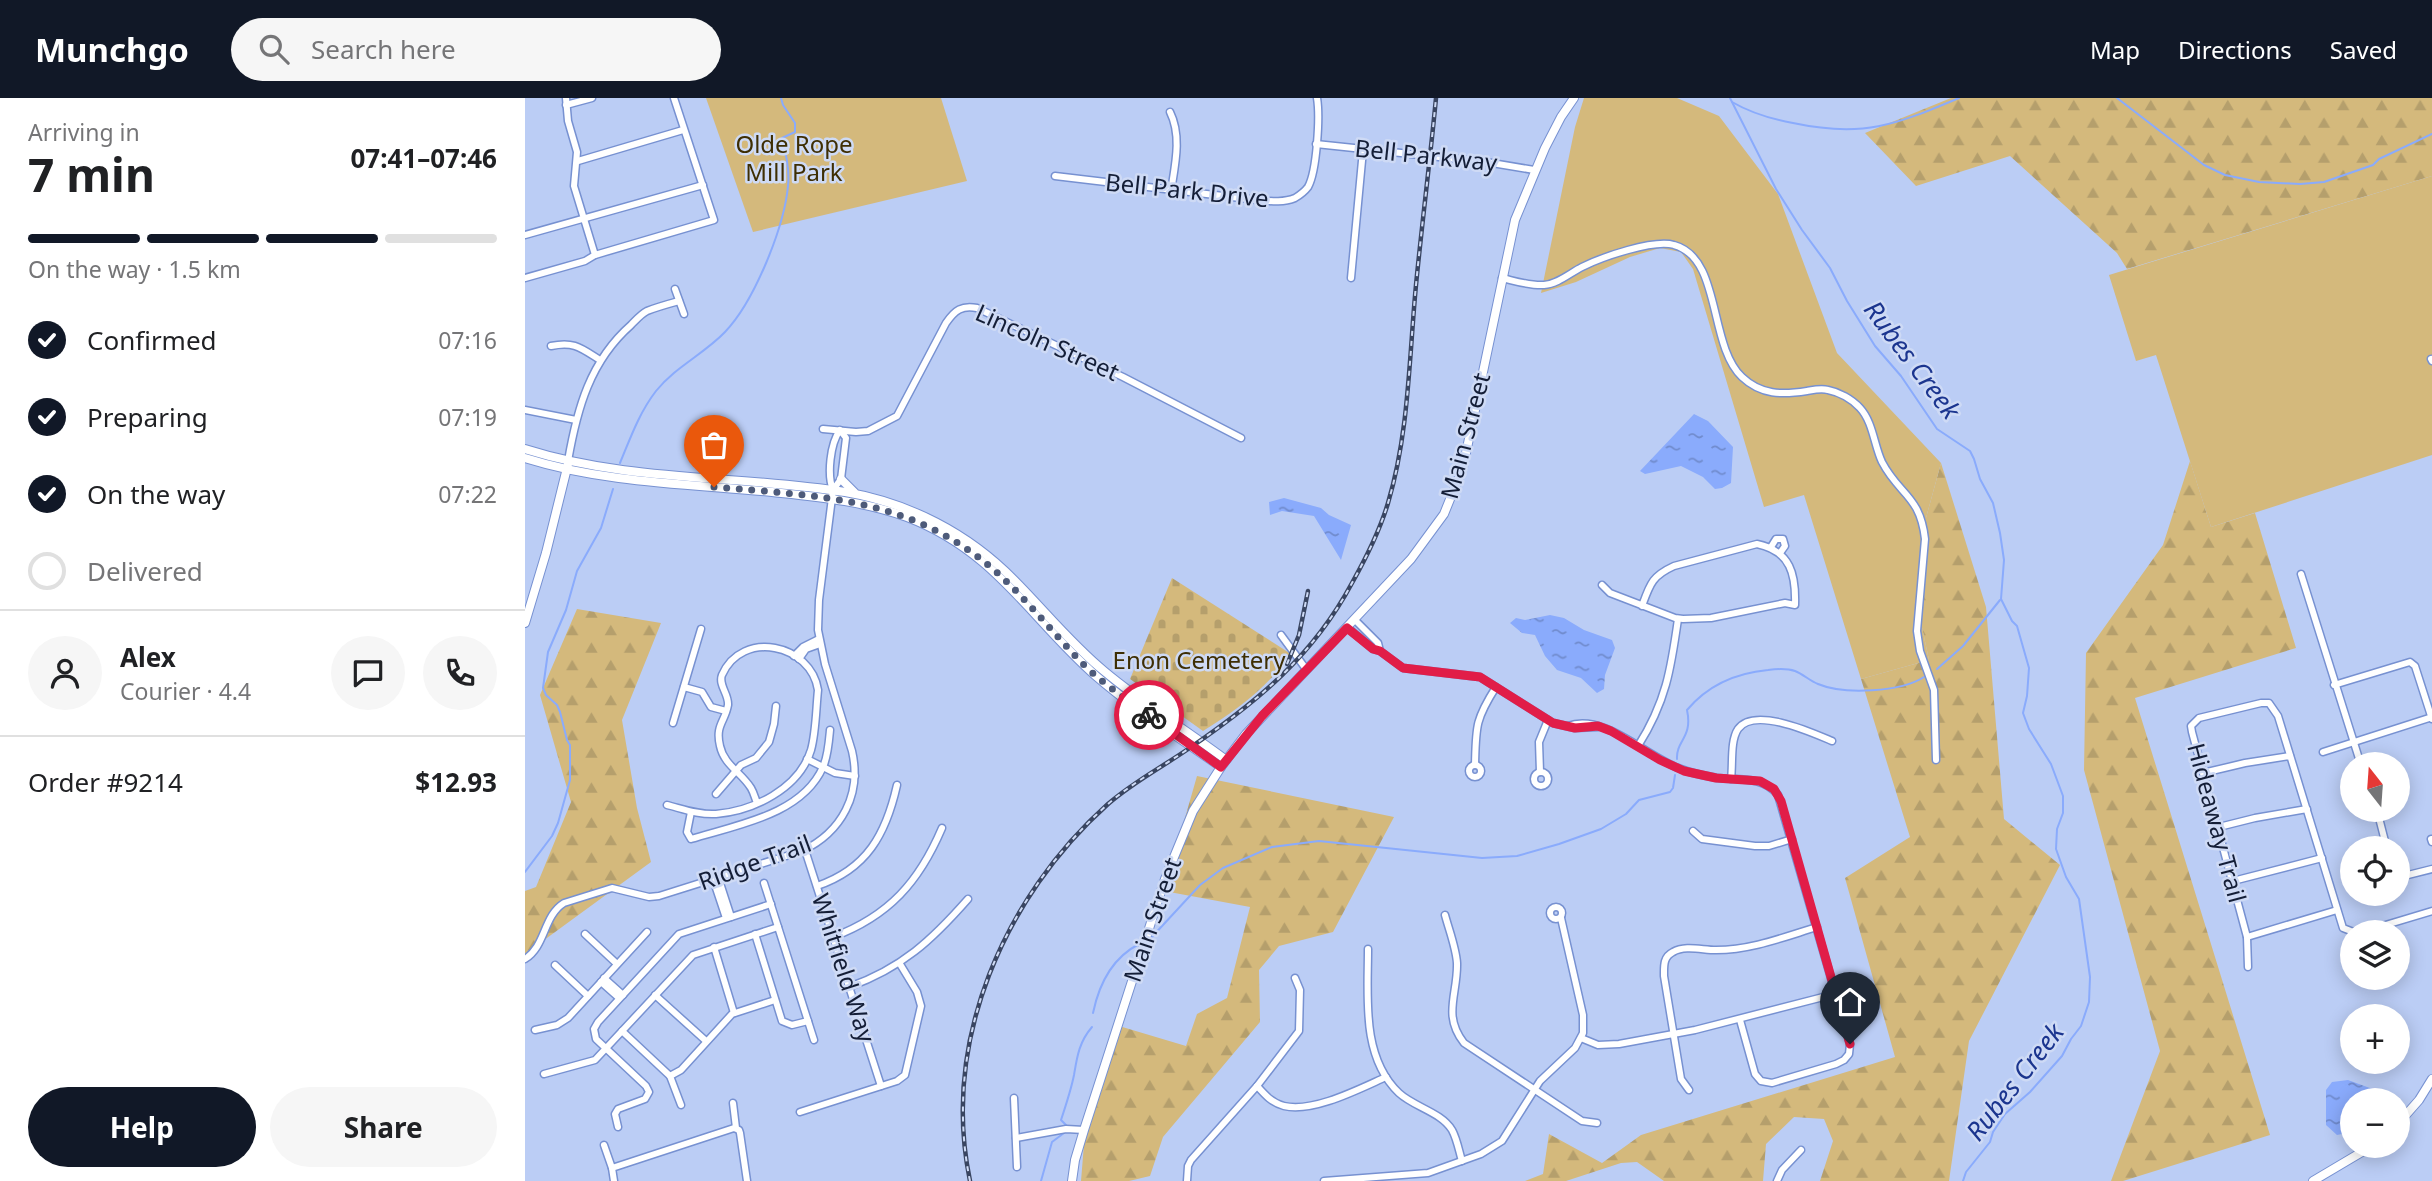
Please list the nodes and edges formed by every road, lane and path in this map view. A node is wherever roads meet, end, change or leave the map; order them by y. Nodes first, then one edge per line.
1 (592, 98) edge
2 (674, 98) edge
3 (1317, 98) edge
4 (1574, 98) edge
5 (566, 102) edge
6 (1170, 112) dead end
7 (683, 130) junction
8 (1316, 144) junction
9 (1363, 150) junction
10 (577, 161) junction
11 (1535, 170) junction
12 (1055, 176) dead end
13 (703, 185) junction
14 (1171, 191) junction
15 (583, 218) junction
16 (525, 235) edge
17 (595, 255) junction
18 (525, 278) edge
19 (1351, 278) dead end
20 (1502, 278) junction
21 (675, 289) dead end
22 (678, 301) junction
23 (684, 314) dead end
24 (551, 346) dead end
25 (600, 360) junction
26 (525, 410) edge
27 (576, 420) junction
28 (823, 429) dead end
29 (840, 430) junction
30 (1241, 438) dead end
31 (525, 449) edge
32 (525, 458) edge
33 (567, 465) junction
34 (841, 479) junction
35 (833, 494) junction
36 (856, 494) junction
37 (1771, 547) junction
38 (1780, 553) junction
39 (2301, 574) dead end
40 (1602, 585) dead end
41 (1642, 606) junction
42 (1678, 619) junction
43 (1355, 620) junction
44 (525, 624) edge
45 (1347, 628) junction
46 (701, 629) dead end
47 (1281, 635) dead end
48 (819, 641) junction
49 (1380, 651) junction
50 (796, 658) junction
51 (1306, 669) junction
52 (2334, 685) junction
53 (684, 687) junction
54 (1496, 687) junction
55 (776, 706) dead end
56 (726, 711) junction
57 (2432, 718) edge
58 (1548, 720) junction
59 (673, 723) dead end
60 (830, 730) dead end
61 (1832, 741) dead end
62 (2353, 742) junction
63 (1638, 746) junction
64 (2323, 752) dead end
65 (2356, 752) edge
66 (2290, 756) junction
67 (807, 759) junction
68 (1935, 760) dead end
69 (1223, 763) junction
70 (1475, 765) dead end
71 (823, 767) junction
72 (736, 772) junction
73 (1540, 772) dead end
74 (2203, 773) junction
75 (855, 776) junction
76 (1731, 779) junction
77 (897, 785) dead end
78 (716, 794) dead end
79 (757, 803) junction
80 (667, 805) dead end
81 (2307, 809) junction
82 (691, 812) junction
83 (2219, 827) junction
84 (942, 828) dead end
85 (1693, 831) dead end
86 (1792, 839) junction
87 (806, 850) junction
88 (2322, 858) junction
89 (2432, 869) edge
90 (2410, 874) edge
91 (716, 878) junction
92 (2233, 881) junction
93 (764, 883) dead end
94 (817, 886) junction
95 (968, 899) dead end
96 (771, 904) junction
97 (2337, 910) junction
98 (2432, 911) edge
99 (1445, 915) dead end
100 (729, 918) junction
101 (1560, 918) dead end
102 (2340, 920) edge
103 (2402, 920) edge
104 (778, 927) junction
105 (1817, 927) junction
106 (647, 932) dead end
107 (585, 934) dead end
108 (755, 934) junction
109 (833, 937) junction
110 (2247, 937) junction
111 (713, 947) junction
112 (1369, 949) dead end
113 (525, 959) edge
114 (617, 964) junction
115 (900, 964) junction
116 (555, 965) dead end
117 (2248, 967) dead end
118 (1295, 978) dead end
119 (602, 980) junction
120 (849, 987) junction
121 (1835, 994) junction
122 (656, 995) junction
123 (588, 996) junction
124 (621, 997) junction
125 (775, 1000) junction
126 (734, 1013) junction
127 (1740, 1020) junction
128 (808, 1021) junction
129 (535, 1030) dead end
130 (622, 1031) junction
131 (1674, 1034) junction
132 (1581, 1038) junction
133 (814, 1040) dead end
134 (706, 1041) junction
135 (606, 1049) junction
136 (544, 1074) dead end
137 (670, 1076) junction
138 (1386, 1077) junction
139 (2432, 1079) edge
140 (881, 1086) junction
141 (1257, 1086) junction
142 (1534, 1089) junction
143 (1689, 1090) dead end
144 (2428, 1095) edge
145 (1014, 1098) dead end
146 (733, 1103) dead end
147 (681, 1105) dead end
148 (800, 1112) dead end
149 (2410, 1112) edge
150 (1597, 1123) dead end
151 (618, 1127) dead end
152 (736, 1128) junction
153 (1084, 1130) junction
154 (1016, 1138) junction
155 (604, 1145) dead end
156 (1801, 1150) dead end
157 (2352, 1158) edge
158 (1462, 1161) junction
159 (1017, 1167) dead end
160 (612, 1168) junction
161 (744, 1180) edge
162 (614, 1181) edge
163 (1072, 1181) edge
164 (1187, 1181) edge
165 (1324, 1181) edge
166 (1777, 1181) edge
167 (2313, 1181) edge

1 - 5 street
2 - 7 street
3 - 8 street, Bell Park Drive
4 - 11 main road, Main Street
5 - 10 street
6 - 14 street
7 - 10 street
7 - 13 street
8 - 9 street, Bell Parkway
8 - 14 street, Bell Park Drive
9 - 11 street, Bell Parkway
9 - 19 street
10 - 15 street
11 - 20 main road, Main Street
12 - 14 street, Bell Park Drive
13 - 15 street
13 - 17 street
15 - 16 street
15 - 17 street
17 - 18 street
20 - 43 main road, Main Street
20 - 68 street
21 - 22 street
22 - 23 street
22 - 25 street
24 - 25 street
25 - 27 street
26 - 27 street
27 - 33 street
28 - 29 street, Lincoln Street
29 - 30 street, Lincoln Street
29 - 34 street
29 - 35 street, Ridge Trail
31 - 33 main road
32 - 33 main road
33 - 35 main road
33 - 44 main road
34 - 35 street
34 - 36 main road
35 - 36 main road
35 - 48 street, Ridge Trail
35 - 69 main road
36 - 69 main road
37 - 38 street
37 - 38 street
37 - 41 street
38 - 42 street
39 - 52 street
40 - 41 street
41 - 42 street
42 - 63 street
43 - 45 main road, Main Street
43 - 49 street
45 - 49 street
45 - 51 main road, Main Street
46 - 53 street
47 - 51 street
48 - 50 street
48 - 75 street, Ridge Trail
49 - 54 street
50 - 56 street
50 - 67 street
51 - 69 main road, Main Street
52 - 57 street
52 - 62 street
53 - 56 street
53 - 59 street
54 - 58 street
54 - 70 street
55 - 72 street
56 - 72 street
57 - 62 street
58 - 63 street
58 - 73 street
60 - 71 street
61 - 76 street
62 - 64 street
62 - 65 street
63 - 76 street
66 - 74 street
66 - 74 street, Hideaway Trail
66 - 81 street, Hideaway Trail
67 - 71 street
67 - 79 street
69 - 153 main road, Main Street
71 - 75 street
71 - 82 street
72 - 78 street
72 - 79 street
74 - 83 street, Hideaway Trail
75 - 87 street, Ridge Trail
76 - 86 street
77 - 94 street
79 - 82 street
80 - 82 street
81 - 83 street
81 - 88 street, Hideaway Trail
83 - 92 street, Hideaway Trail
84 - 109 street
85 - 86 street
86 - 105 street
87 - 91 street, Ridge Trail
87 - 94 street, Whitfield Way
88 - 92 street
88 - 97 street, Hideaway Trail
89 - 90 street
91 - 100 street
91 - 113 street, Ridge Trail
92 - 110 street, Hideaway Trail
93 - 96 street
94 - 109 street, Whitfield Way
95 - 115 street
96 - 100 street
96 - 104 street
97 - 102 street
97 - 110 street, Hideaway Trail
98 - 103 street
99 - 142 street
100 - 124 street
101 - 132 street
104 - 108 street
104 - 128 street
105 - 121 street
105 - 131 street
106 - 114 street
107 - 114 street
108 - 111 street
108 - 125 street
109 - 120 street, Whitfield Way
110 - 117 street
111 - 122 street
111 - 126 street
112 - 138 street
114 - 119 street
115 - 120 street
115 - 140 street
116 - 123 street
118 - 141 street
119 - 123 street
119 - 124 street
120 - 140 street, Whitfield Way
121 - 127 street
121 - 127 street
122 - 130 street
122 - 134 street
123 - 129 street
124 - 135 street
125 - 126 street
125 - 128 street
126 - 134 street
127 - 131 street
128 - 133 street
130 - 135 street
130 - 137 street
131 - 132 street
131 - 143 street
132 - 142 street
134 - 137 street
135 - 136 street
135 - 151 street
137 - 147 street
138 - 141 street
138 - 158 street
139 - 144 main road
140 - 148 street
141 - 164 street
142 - 150 street
142 - 158 street
144 - 149 main road
145 - 154 street
146 - 152 street
152 - 160 street
152 - 161 street
153 - 154 street
153 - 163 main road, Main Street
154 - 159 street
155 - 160 street
156 - 166 street
157 - 167 main road
158 - 165 street
160 - 162 street

